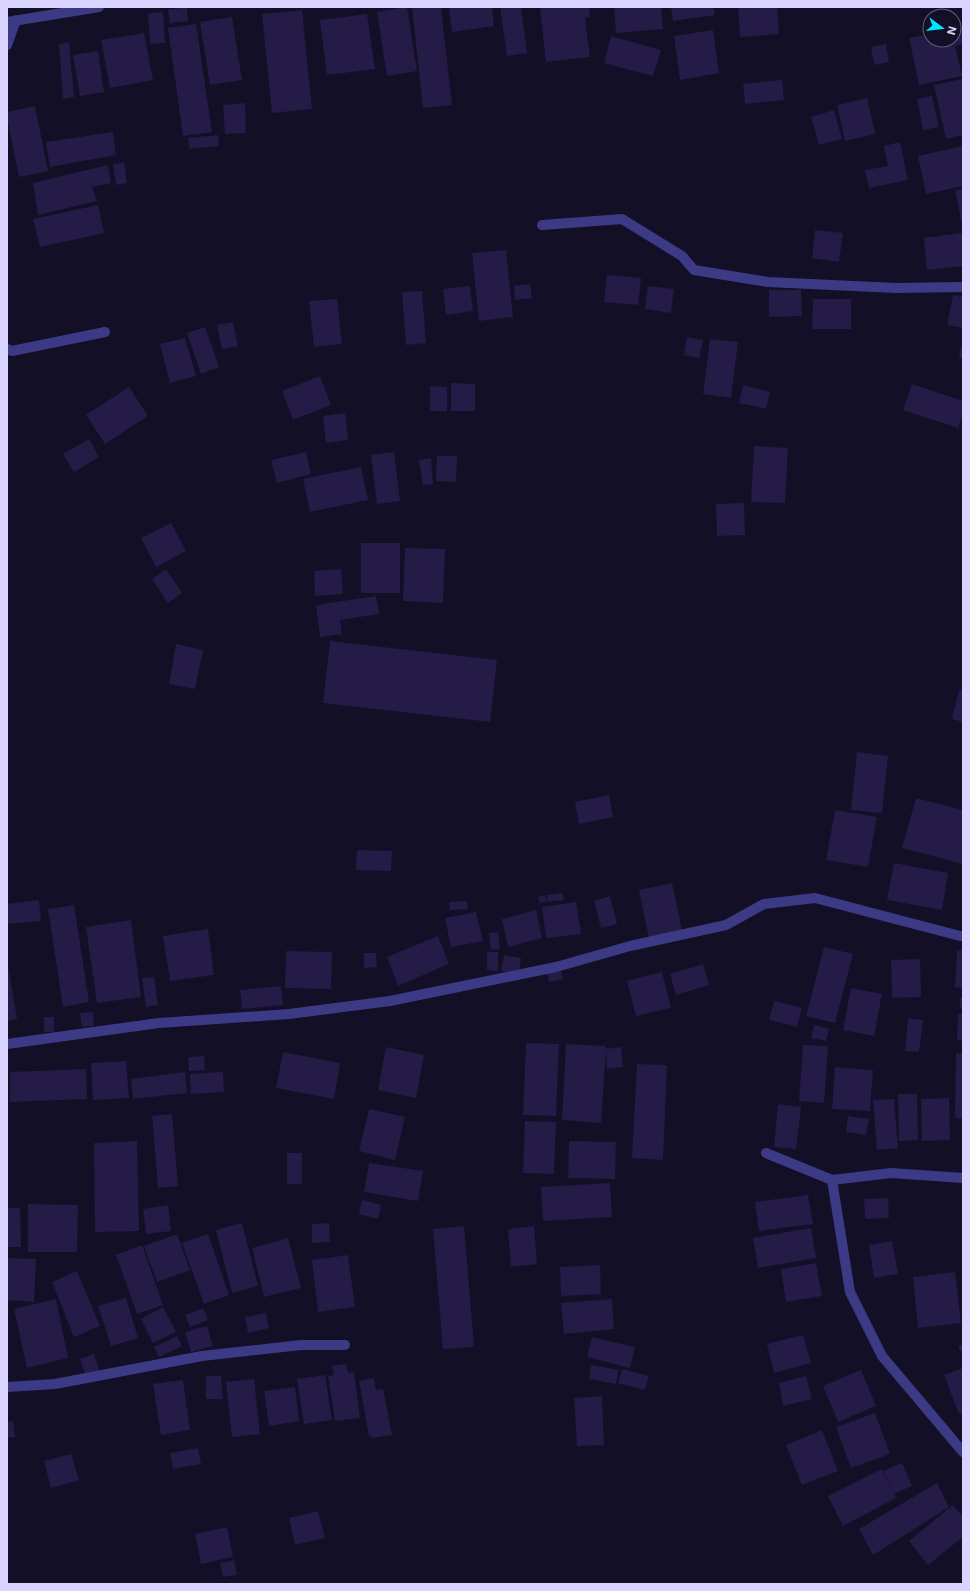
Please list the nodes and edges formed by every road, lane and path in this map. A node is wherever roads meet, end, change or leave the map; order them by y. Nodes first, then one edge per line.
1 (99, 7) edge
2 (11, 21) edge
3 (7, 45) edge
4 (542, 225) dead end
5 (963, 287) edge
6 (105, 332) dead end
7 (7, 349) edge
8 (963, 936) edge
9 (7, 1044) edge
10 (766, 1153) dead end
11 (963, 1178) edge
12 (832, 1180) junction
13 (345, 1345) dead end
14 (7, 1387) edge
15 (963, 1452) edge

1 - 2 street
2 - 3 street
4 - 5 street
6 - 7 street
8 - 9 street
10 - 12 street
11 - 12 street
12 - 15 street
13 - 14 street

